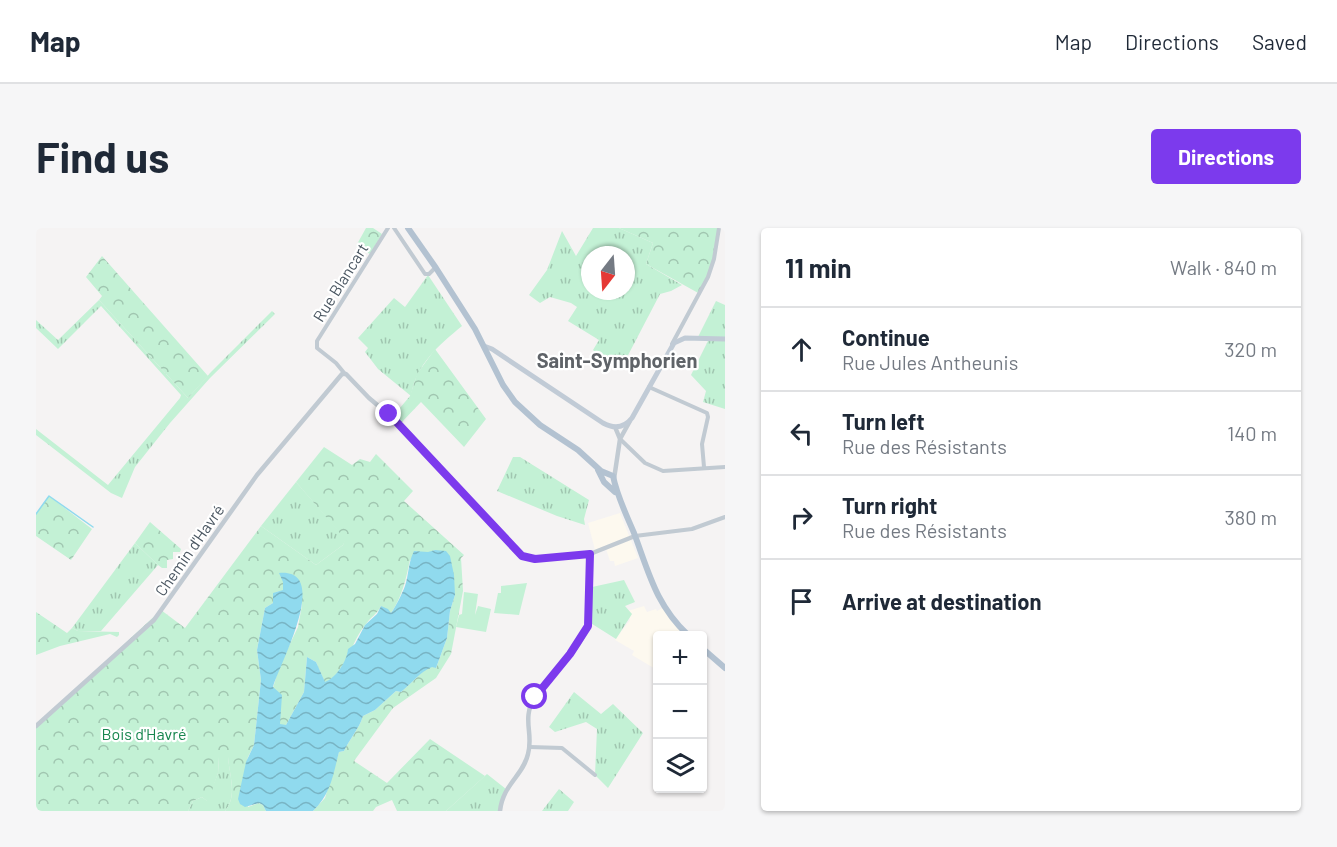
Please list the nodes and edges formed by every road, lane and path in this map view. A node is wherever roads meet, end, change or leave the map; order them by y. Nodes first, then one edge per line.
1 (388, 228) edge
2 (394, 228) edge
3 (408, 228) edge
4 (719, 228) edge
5 (436, 268) junction
6 (725, 339) edge
7 (484, 346) junction
8 (671, 347) junction
9 (346, 374) junction
10 (649, 387) junction
11 (630, 420) junction
12 (615, 427) junction
13 (620, 439) junction
14 (725, 466) edge
15 (704, 468) junction
16 (609, 479) junction
17 (725, 517) edge
18 (635, 536) junction
19 (590, 554) junction
20 (683, 631) edge
21 (707, 652) edge
22 (725, 668) edge
23 (36, 726) edge
24 (530, 747) junction
25 (595, 775) dead end
26 (501, 811) edge

1 - 9 street, Rue Blancart
2 - 5 street
3 - 5 main road
4 - 8 street
5 - 7 main road
6 - 8 main road
7 - 12 main road
7 - 16 main road
8 - 10 main road
9 - 19 street
9 - 23 street, Chemin d'Havré
10 - 11 main road
10 - 15 street
11 - 12 main road
11 - 13 street
12 - 13 street
13 - 15 street
13 - 16 street
14 - 15 street
16 - 18 main road
17 - 18 street
18 - 19 street
18 - 20 main road
19 - 24 street
21 - 22 main road
24 - 25 street
24 - 26 street

